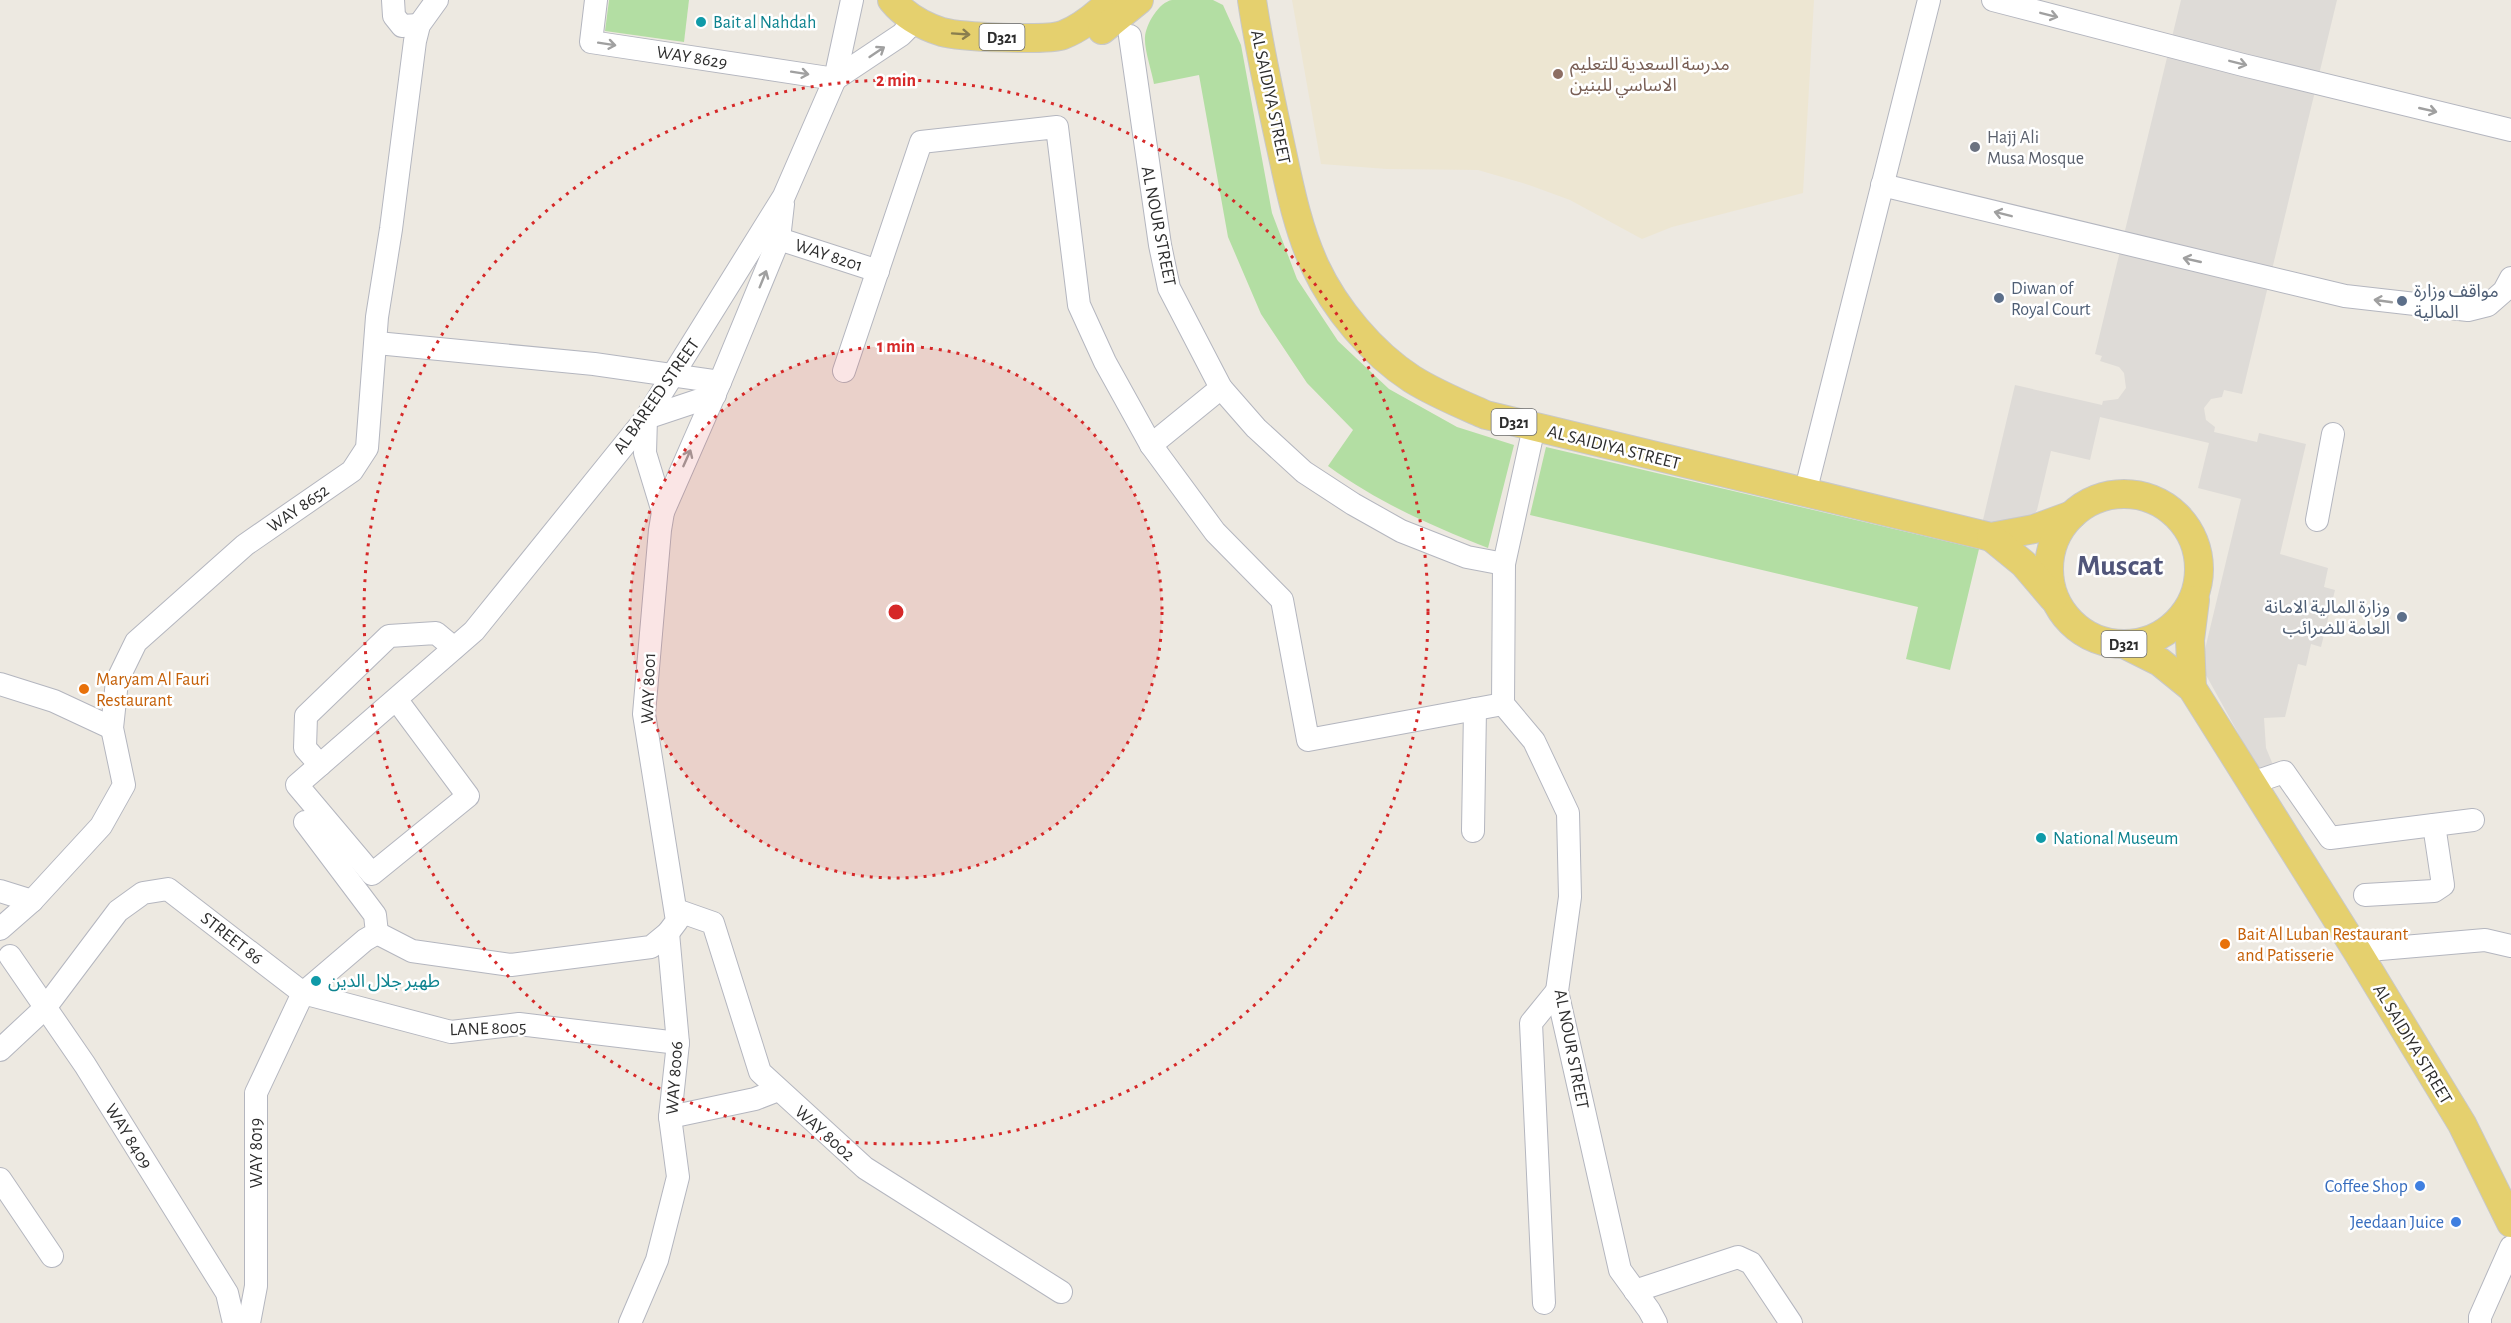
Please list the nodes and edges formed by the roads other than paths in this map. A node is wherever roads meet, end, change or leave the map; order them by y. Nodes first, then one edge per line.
1 (393, 0) edge
2 (437, 0) edge
3 (596, 0) edge
4 (852, 0) edge
5 (892, 0) edge
6 (1112, 0) edge
7 (1139, 0) edge
8 (1234, 0) edge
9 (1252, 0) edge
10 (1929, 0) edge
11 (1993, 0) edge
12 (915, 21) junction
13 (418, 25) junction
14 (1061, 35) junction
15 (1130, 36) dead end
16 (1258, 44) junction
17 (835, 79) junction
18 (2511, 130) edge
19 (1882, 185) junction
20 (784, 196) junction
21 (779, 239) junction
22 (878, 271) junction
23 (2511, 278) edge
24 (377, 343) junction
25 (844, 371) dead end
26 (674, 375) junction
27 (1221, 388) junction
28 (717, 389) junction
29 (646, 418) junction
30 (1534, 427) junction
31 (2333, 434) dead end
32 (1151, 445) junction
33 (1805, 493) junction
34 (663, 512) junction
35 (2072, 515) junction
36 (2317, 520) dead end
37 (1990, 537) junction
38 (1504, 564) junction
39 (2197, 586) junction
40 (2055, 600) junction
41 (2124, 644) junction
42 (454, 648) junction
43 (0, 684) edge
44 (2193, 688) junction
45 (396, 699) junction
46 (1503, 704) junction
47 (1474, 710) junction
48 (112, 728) junction
49 (320, 765) junction
50 (2252, 783) junction
51 (2473, 820) dead end
52 (305, 822) dead end
53 (2433, 825) junction
54 (1473, 831) dead end
55 (0, 891) edge
56 (2365, 895) dead end
57 (32, 901) junction
58 (676, 910) junction
59 (0, 929) edge
60 (377, 933) junction
61 (668, 933) junction
62 (2511, 946) edge
63 (2357, 951) junction
64 (10, 956) dead end
65 (1557, 991) junction
66 (303, 993) junction
67 (45, 1008) junction
68 (678, 1043) junction
69 (0, 1050) edge
70 (778, 1090) junction
71 (670, 1116) junction
72 (0, 1179) edge
73 (2511, 1223) edge
74 (2511, 1247) edge
75 (52, 1257) dead end
76 (1635, 1291) junction
77 (1061, 1292) dead end
78 (1544, 1303) dead end
79 (234, 1323) edge
80 (249, 1323) edge
81 (630, 1323) edge
82 (1656, 1323) edge
83 (1791, 1323) edge
84 (2480, 1323) edge

1 - 13 street
2 - 13 street, WAY 8652
3 -> 17 street, WAY 8629
4 - 17 street, AL BAREED STREET
5 - 12 main road, D321
6 - 14 main road, D321
7 - 14 main road, D321
8 - 16 main road, D321
9 - 16 main road, AL SAIDIYA STREET / D321
10 - 19 street
11 -> 18 street
12 -> 14 main road, D321
17 -> 12 street
13 - 24 street, WAY 8652
15 - 27 street, AL NOUR STREET
16 - 30 main road, AL SAIDIYA STREET / D321
17 - 20 street, AL BAREED STREET
23 -> 19 street
19 - 33 street
20 - 21 street, WAY 8001
20 - 26 street, AL BAREED STREET
21 - 22 street, WAY 8201
28 -> 21 street, WAY 8001
22 - 25 street
22 - 32 street
24 - 26 street
24 - 48 street, WAY 8652
26 - 28 street
26 - 29 street, AL BAREED STREET
27 - 32 street
27 - 38 street, AL NOUR STREET
28 - 29 street
34 -> 28 street, WAY 8001
29 - 34 street
29 - 42 street, AL BAREED STREET
30 - 33 main road, AL SAIDIYA STREET / D321
30 - 38 street
31 - 36 street
32 - 47 street
33 - 37 main road, AL SAIDIYA STREET / D321
34 - 58 street, WAY 8001
35 - 37 main road, AL SAIDIYA STREET / D321
35 - 39 main road, D321
35 - 40 main road, D321
37 - 40 main road, AL SAIDIYA STREET / D321
38 - 46 street
39 - 41 main road, D321
39 - 44 main road, AL SAIDIYA STREET / D321
40 - 41 main road, D321
41 - 44 main road, AL SAIDIYA STREET / D321
42 - 45 street, AL BAREED STREET
42 - 49 street
43 - 48 street
44 - 50 main road, AL SAIDIYA STREET / D321
45 - 49 street, AL BAREED STREET
45 - 49 street, AL BAREED STREET
46 - 47 street
46 - 65 street, AL NOUR STREET
47 - 54 street
48 - 57 street, WAY 8652
50 - 53 street
50 - 63 main road, AL SAIDIYA STREET / D321
51 - 53 street
52 - 60 street
53 - 56 street
55 - 57 street
57 - 59 street, WAY 8652
58 - 61 street, WAY 8001
58 - 70 street, WAY 8002
60 - 61 street
60 - 66 street
61 - 68 street, WAY 8006
62 - 63 street
63 - 73 main road, AL SAIDIYA STREET / D321
64 - 67 street, WAY 8409
65 - 76 street, AL NOUR STREET
65 - 78 street
66 - 67 street, STREET 86
66 - 68 street, LANE 8005
66 - 80 street, WAY 8019
67 - 69 street, STREET 86
67 - 79 street, WAY 8409
68 - 71 street, WAY 8006
70 - 71 street
70 - 77 street, WAY 8002
71 - 81 street, WAY 8006
72 - 75 street
74 - 84 street
76 - 82 street, AL NOUR STREET
76 - 83 street

